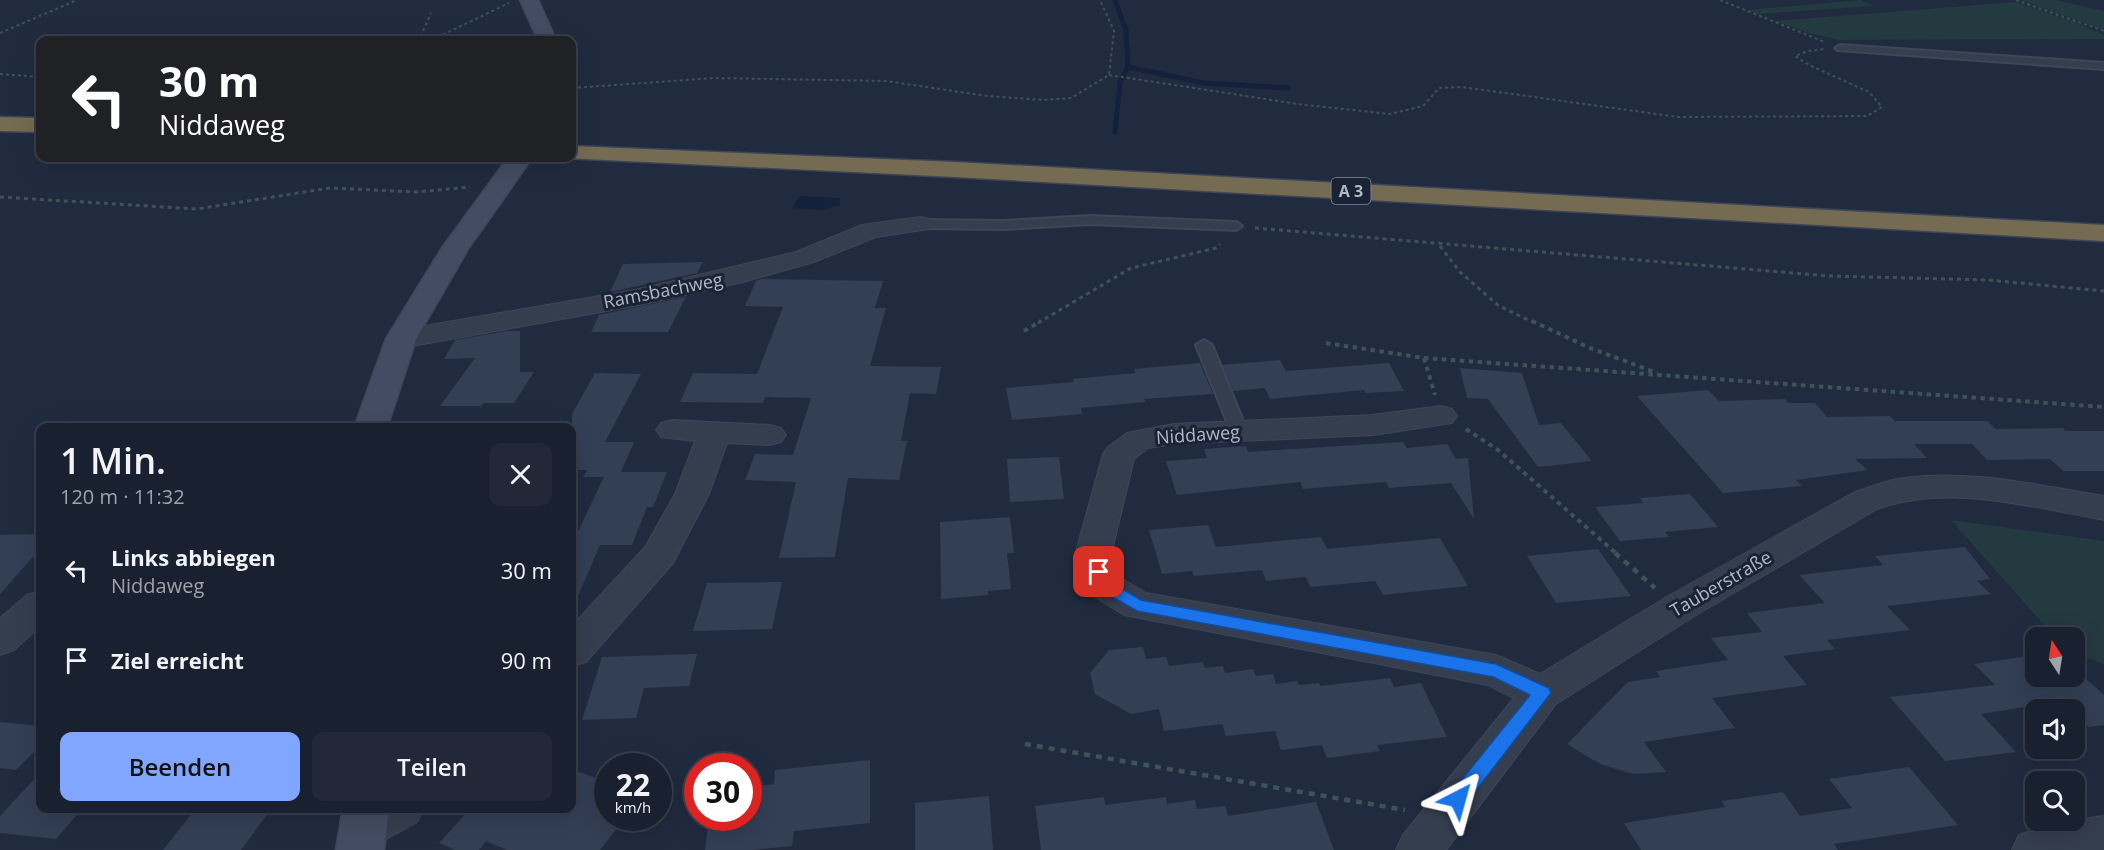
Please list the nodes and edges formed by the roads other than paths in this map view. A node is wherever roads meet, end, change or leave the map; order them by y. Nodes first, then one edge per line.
1 (521, 1) edge
2 (544, 36) edge
3 (1840, 48) road end
4 (2104, 66) edge
5 (0, 124) edge
6 (36, 124) edge
7 (576, 135) edge
8 (0, 142) edge
9 (36, 143) edge
10 (599, 144) junction
11 (576, 152) edge
12 (517, 162) edge
13 (2104, 211) edge
14 (920, 224) joint
15 (1236, 226) road end
16 (2104, 233) edge
17 (401, 339) junction
18 (1204, 345) dead end
19 (1441, 416) road end
20 (372, 423) edge
21 (672, 430) dead end
22 (1239, 431) junction
23 (714, 434) junction
24 (770, 435) dead end
25 (2104, 508) edge
26 (36, 608) edge
27 (0, 640) edge
28 (576, 647) edge
29 (1542, 693) junction
30 (2104, 836) edge
31 (1435, 838) edge
32 (2035, 850) edge

1 - 2 main road
3 - 4 lane
5 - 6 highway
7 - 10 highway, A 3
8 - 9 highway
10 - 11 highway, A 3
10 - 13 highway, A 3
10 - 16 highway, A 3
12 - 17 main road
14 - 15 lane
14 - 17 street, Ramsbachweg
17 - 20 main road
18 - 22 lane
19 - 22 street, Niddaweg
21 - 23 street
22 - 29 street, Niddaweg
23 - 24 street
23 - 28 street
25 - 29 street, Tauberstraße
26 - 27 street
29 - 31 street, Tauberstraße
30 - 32 street

